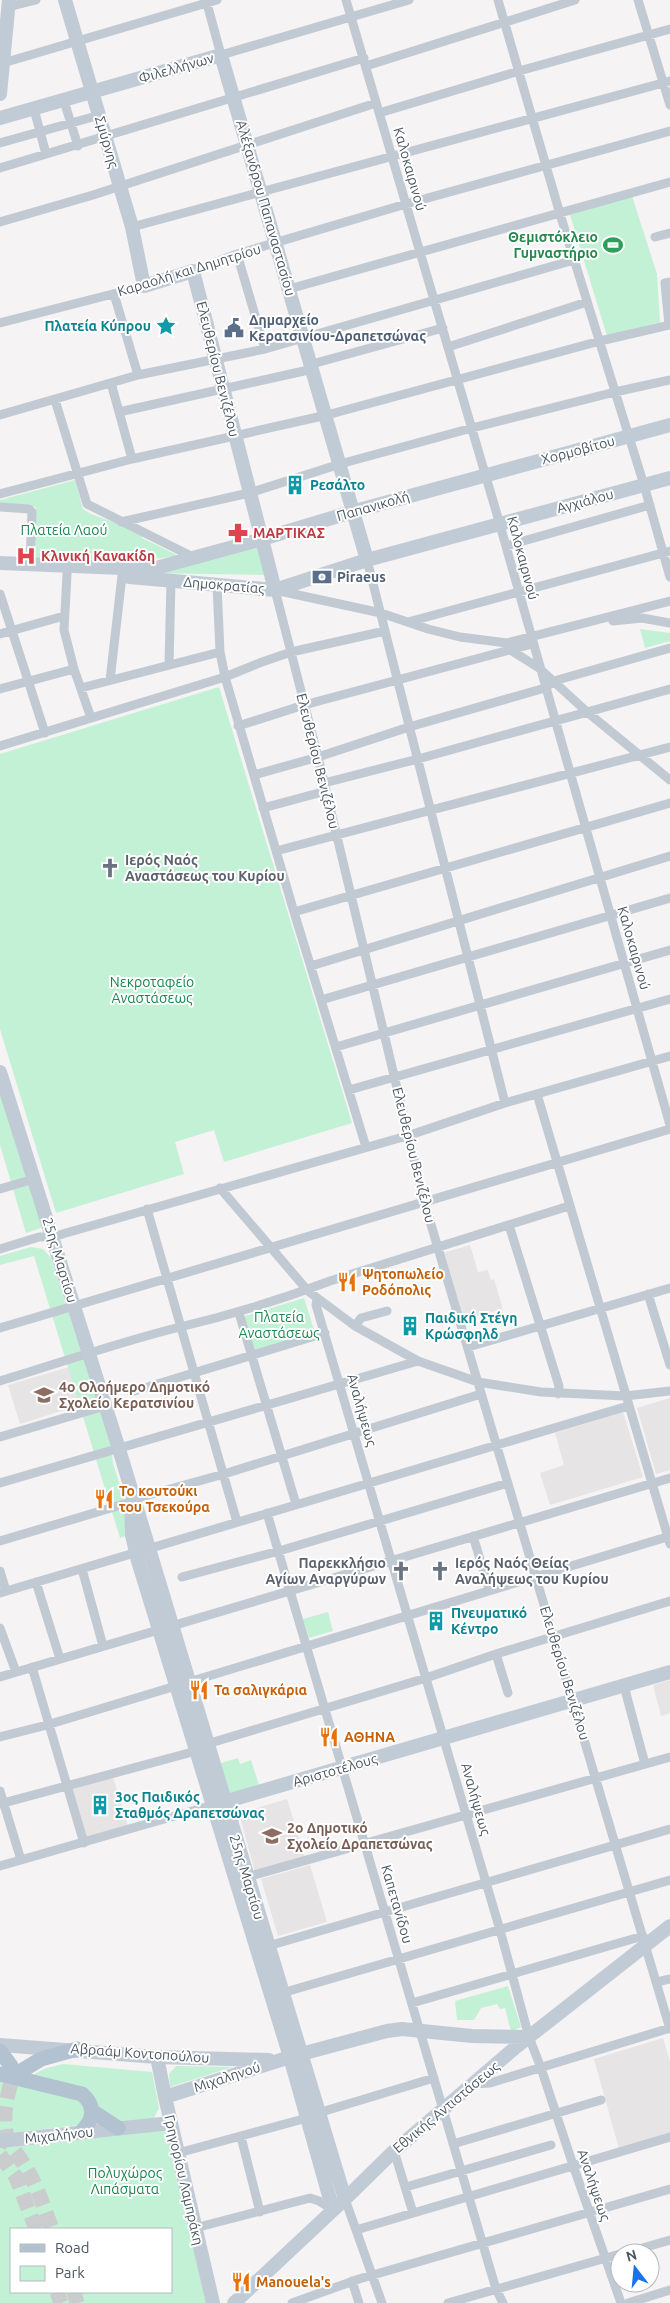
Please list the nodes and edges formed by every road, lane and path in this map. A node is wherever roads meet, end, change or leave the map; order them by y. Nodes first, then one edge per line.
1 (36, 0) edge
2 (65, 0) edge
3 (218, 0) edge
4 (346, 0) edge
5 (409, 0) edge
6 (498, 0) edge
7 (575, 0) edge
8 (638, 0) edge
9 (206, 2) edge
10 (9, 4) edge
11 (352, 17) junction
12 (504, 22) junction
13 (670, 29) edge
14 (649, 36) junction
15 (78, 42) junction
16 (221, 55) junction
17 (365, 62) junction
18 (3, 63) junction
19 (518, 71) junction
20 (1, 79) edge
21 (667, 82) edge
22 (93, 93) junction
23 (0, 94) edge
24 (234, 98) junction
25 (64, 101) junction
26 (376, 103) junction
27 (670, 105) edge
28 (34, 109) junction
29 (379, 113) junction
30 (100, 115) junction
31 (0, 118) edge
32 (532, 119) junction
33 (70, 123) junction
34 (670, 131) edge
35 (40, 132) junction
36 (106, 137) junction
37 (0, 143) edge
38 (247, 145) junction
39 (78, 146) junction
40 (46, 154) junction
41 (392, 156) junction
42 (546, 165) junction
43 (0, 168) edge
44 (670, 182) edge
45 (120, 186) junction
46 (261, 192) junction
47 (406, 204) junction
48 (560, 214) junction
49 (0, 222) edge
50 (132, 227) junction
51 (670, 233) edge
52 (655, 237) dead end
53 (276, 243) junction
54 (420, 253) junction
55 (237, 254) junction
56 (574, 260) junction
57 (192, 271) junction
58 (668, 282) edge
59 (144, 286) junction
60 (289, 289) junction
61 (114, 294) junction
62 (434, 300) junction
63 (588, 302) junction
64 (0, 323) edge
65 (670, 325) edge
66 (443, 328) junction
67 (304, 338) junction
68 (600, 341) junction
69 (448, 347) junction
70 (265, 348) junction
71 (215, 359) junction
72 (312, 367) junction
73 (138, 375) junction
74 (457, 380) junction
75 (670, 380) edge
76 (111, 384) junction
77 (223, 389) junction
78 (615, 392) junction
79 (55, 400) junction
80 (119, 412) junction
81 (0, 415) edge
82 (327, 415) junction
83 (670, 425) edge
84 (472, 428) junction
85 (235, 435) junction
86 (629, 437) junction
87 (132, 459) junction
88 (340, 464) junction
89 (78, 473) junction
90 (485, 476) junction
91 (670, 478) edge
92 (644, 485) junction
93 (250, 493) junction
94 (0, 494) edge
95 (650, 505) junction
96 (0, 507) edge
97 (355, 511) junction
98 (121, 522) junction
99 (500, 524) junction
100 (262, 540) junction
101 (506, 546) junction
102 (667, 552) edge
103 (193, 557) junction
104 (367, 560) junction
105 (0, 562) edge
106 (30, 564) junction
107 (0, 571) edge
108 (67, 574) junction
109 (122, 576) junction
110 (670, 577) edge
111 (171, 580) junction
112 (217, 584) junction
113 (275, 590) junction
114 (518, 593) junction
115 (0, 594) edge
116 (670, 601) edge
117 (381, 613) junction
118 (64, 616) junction
119 (408, 622) junction
120 (670, 623) edge
121 (582, 625) junction
122 (12, 631) junction
123 (385, 631) junction
124 (0, 634) edge
125 (531, 641) junction
126 (670, 648) edge
127 (509, 649) junction
128 (220, 652) junction
129 (291, 652) junction
130 (168, 665) junction
131 (539, 668) junction
132 (74, 669) junction
133 (225, 677) junction
134 (110, 680) junction
135 (398, 680) junction
136 (554, 681) junction
137 (29, 682) junction
138 (81, 688) junction
139 (545, 688) junction
140 (0, 689) edge
141 (670, 689) edge
142 (304, 705) junction
143 (587, 712) junction
144 (91, 718) junction
145 (555, 721) junction
146 (238, 726) junction
147 (410, 727) junction
148 (45, 733) junction
149 (0, 746) edge
150 (670, 747) edge
151 (640, 756) junction
152 (318, 757) junction
153 (418, 759) junction
154 (569, 773) junction
155 (254, 775) junction
156 (670, 780) edge
157 (325, 787) junction
158 (670, 803) edge
159 (264, 808) junction
160 (431, 811) junction
161 (585, 828) junction
162 (336, 834) junction
163 (276, 851) junction
164 (670, 856) edge
165 (445, 868) junction
166 (599, 878) junction
167 (352, 895) junction
168 (670, 898) edge
169 (294, 912) junction
170 (610, 916) junction
171 (459, 921) junction
172 (365, 950) junction
173 (670, 950) edge
174 (468, 958) junction
175 (624, 964) junction
176 (311, 966) junction
177 (373, 985) junction
178 (670, 999) edge
179 (321, 1000) junction
180 (480, 1004) junction
181 (637, 1008) junction
182 (385, 1033) junction
183 (336, 1047) junction
184 (491, 1051) junction
185 (670, 1056) edge
186 (652, 1061) junction
187 (0, 1072) edge
188 (396, 1077) junction
189 (349, 1090) junction
190 (3, 1093) edge
191 (537, 1094) junction
192 (505, 1103) junction
193 (670, 1125) edge
194 (670, 1129) edge
195 (410, 1135) junction
196 (366, 1147) junction
197 (556, 1162) junction
198 (34, 1179) junction
199 (220, 1188) junction
200 (0, 1189) edge
201 (424, 1201) junction
202 (569, 1206) junction
203 (146, 1209) junction
204 (510, 1225) junction
205 (52, 1237) junction
206 (438, 1247) junction
207 (270, 1248) junction
208 (0, 1249) edge
209 (168, 1278) junction
210 (670, 1288) edge
211 (308, 1291) junction
212 (648, 1294) junction
213 (317, 1299) junction
214 (74, 1306) junction
215 (599, 1308) junction
216 (387, 1310) dead end
217 (239, 1313) junction
218 (540, 1325) junction
219 (355, 1326) junction
220 (182, 1327) junction
221 (0, 1328) edge
222 (325, 1333) junction
223 (468, 1347) junction
224 (89, 1354) junction
225 (252, 1356) junction
226 (418, 1361) junction
227 (670, 1365) edge
228 (195, 1373) junction
229 (0, 1381) edge
230 (478, 1382) junction
231 (341, 1385) junction
232 (670, 1391) edge
233 (131, 1392) dead end
234 (482, 1394) junction
235 (558, 1394) junction
236 (625, 1396) junction
237 (105, 1406) junction
238 (267, 1406) junction
239 (628, 1406) junction
240 (209, 1423) junction
241 (354, 1433) junction
242 (0, 1437) edge
243 (496, 1444) junction
244 (119, 1449) junction
245 (281, 1455) junction
246 (224, 1474) junction
247 (670, 1478) edge
248 (369, 1482) junction
249 (508, 1482) junction
250 (0, 1483) edge
251 (652, 1484) junction
252 (132, 1500) junction
253 (296, 1504) junction
254 (267, 1513) junction
255 (381, 1521) junction
256 (237, 1522) junction
257 (520, 1522) junction
258 (473, 1536) junction
259 (669, 1539) edge
260 (0, 1541) edge
261 (142, 1550) junction
262 (278, 1551) junction
263 (393, 1560) junction
264 (82, 1568) junction
265 (0, 1571) edge
266 (536, 1576) junction
267 (182, 1577) dead end
268 (36, 1582) junction
269 (489, 1589) junction
270 (290, 1590) junction
271 (3, 1592) edge
272 (670, 1601) edge
273 (408, 1615) junction
274 (172, 1625) junction
275 (0, 1628) edge
276 (158, 1629) junction
277 (554, 1636) junction
278 (102, 1646) junction
279 (307, 1646) junction
280 (496, 1654) junction
281 (60, 1659) junction
282 (32, 1667) junction
283 (16, 1672) junction
284 (670, 1672) edge
285 (0, 1677) edge
286 (426, 1678) junction
287 (182, 1683) junction
288 (624, 1686) junction
289 (508, 1693) dead end
290 (573, 1702) junction
291 (325, 1708) junction
292 (47, 1725) junction
293 (0, 1737) edge
294 (444, 1739) junction
295 (202, 1747) junction
296 (670, 1757) edge
297 (645, 1764) junction
298 (343, 1769) junction
299 (596, 1778) junction
300 (66, 1785) junction
301 (0, 1791) edge
302 (2, 1803) edge
303 (219, 1804) junction
304 (466, 1815) junction
305 (670, 1829) edge
306 (84, 1842) junction
307 (365, 1844) junction
308 (616, 1844) junction
309 (22, 1860) junction
310 (0, 1866) edge
311 (247, 1877) junction
312 (670, 1880) edge
313 (486, 1882) junction
314 (630, 1892) junction
315 (385, 1912) junction
316 (669, 1928) edge
317 (500, 1930) junction
318 (644, 1941) junction
319 (268, 1946) junction
320 (399, 1959) junction
321 (513, 1974) junction
322 (670, 1979) edge
323 (657, 1982) junction
324 (282, 1993) junction
325 (412, 2003) junction
326 (670, 2029) edge
327 (420, 2031) junction
328 (529, 2037) junction
329 (0, 2045) edge
330 (77, 2049) junction
331 (0, 2051) edge
332 (157, 2057) junction
333 (290, 2057) junction
334 (541, 2068) junction
335 (6, 2075) edge
336 (434, 2078) junction
337 (474, 2084) junction
338 (164, 2097) junction
339 (601, 2100) dead end
340 (443, 2110) junction
341 (92, 2111) junction
342 (556, 2113) junction
343 (313, 2116) junction
344 (171, 2123) junction
345 (118, 2128) junction
346 (81, 2132) junction
347 (670, 2136) edge
348 (241, 2137) junction
349 (0, 2141) edge
350 (454, 2144) junction
351 (551, 2145) dead end
352 (394, 2150) junction
353 (178, 2154) junction
354 (572, 2166) junction
355 (461, 2170) junction
356 (406, 2187) junction
357 (670, 2189) edge
358 (469, 2196) junction
359 (345, 2199) junction
360 (333, 2210) junction
361 (260, 2212) junction
362 (589, 2212) junction
363 (413, 2213) junction
364 (195, 2228) junction
365 (356, 2230) junction
366 (483, 2243) junction
367 (610, 2257) edge
368 (606, 2258) junction
369 (372, 2276) junction
370 (352, 2281) junction
371 (496, 2289) junction
372 (670, 2290) edge
373 (646, 2300) edge
374 (213, 2303) edge
375 (234, 2303) edge
376 (292, 2303) edge
377 (359, 2303) edge
378 (382, 2303) edge
379 (448, 2303) edge
380 (503, 2303) edge
381 (622, 2303) edge
382 (628, 2303) edge

1 - 10 street
2 - 15 street, Σμύρνης
3 - 9 street
4 - 11 street, Καλοκαιρινού
5 - 11 street, Φιλελλήνων
6 - 12 street
7 - 12 street
8 - 14 street
9 - 15 street
9 - 16 street, Αλέξανδρου Παπαναστασίου
10 - 18 street
11 - 16 street, Φιλελλήνων
11 - 17 street, Καλοκαιρινού
12 - 17 street
12 - 19 street
13 - 14 street
14 - 19 street
14 - 21 street
15 - 18 street
15 - 22 street, Σμύρνης
16 - 22 street, Φιλελλήνων
16 - 24 street, Αλέξανδρου Παπαναστασίου
17 - 24 street
17 - 26 street, Καλοκαιρινού
18 - 20 street
19 - 29 street
19 - 32 street
20 - 23 street
21 - 27 street
21 - 32 street
22 - 25 street, Φιλελλήνων
22 - 30 street, Σμύρνης
24 - 36 street
24 - 38 street, Αλέξανδρου Παπαναστασίου
25 - 28 street, Φιλελλήνων
25 - 33 street
26 - 29 street, Καλοκαιρινού
26 - 38 street
28 - 31 street, Φιλελλήνων
28 - 35 street
29 - 41 street, Καλοκαιρινού
30 - 33 street
30 - 36 street, Σμύρνης
32 - 41 street
32 - 42 street
33 - 35 street
33 - 39 street
34 - 42 street, Καραολή και Δημητρίου
35 - 37 street
35 - 40 street
36 - 39 street
36 - 45 street, Σμύρνης
38 - 45 street
38 - 46 street, Αλέξανδρου Παπαναστασίου
39 - 40 street
40 - 43 street
41 - 46 street
41 - 47 street, Καλοκαιρινού
42 - 47 street, Καραολή και Δημητρίου
42 - 48 street
44 - 48 street
45 - 49 street
45 - 50 street, Σμύρνης
46 - 50 street
46 - 53 street, Αλέξανδρου Παπαναστασίου
47 - 53 street, Καραολή και Δημητρίου
47 - 54 street, Καλοκαιρινού
48 - 54 street
48 - 56 street
50 - 59 street, Σμύρνης
51 - 52 street
53 - 55 street, Καραολή και Δημητρίου
53 - 60 street, Αλέξανδρου Παπαναστασίου
54 - 60 street
54 - 62 street, Καλοκαιρινού
55 - 57 street, Καραολή και Δημητρίου
55 - 70 street
56 - 62 street
56 - 63 street
57 - 59 street, Καραολή και Δημητρίου
57 - 71 street, Ελευθερίου Βενιζέλου
58 - 65 street
59 - 61 street, Καραολή και Δημητρίου
60 - 67 street, Αλέξανδρου Παπαναστασίου
61 - 64 street, Καραολή και Δημητρίου
61 - 73 street
62 - 66 street, Καλοκαιρινού
62 - 67 street
63 - 68 street
63 - 69 street
65 - 68 street
66 - 69 street, Καλοκαιρινού
66 - 72 street
67 - 70 street
67 - 72 street, Αλέξανδρου Παπαναστασίου
68 - 74 street
68 - 78 street
69 - 74 street, Καλοκαιρινού
70 - 71 street
71 - 73 street
71 - 77 street, Ελευθερίου Βενιζέλου
72 - 77 street
72 - 82 street, Αλέξανδρου Παπαναστασίου
73 - 76 street
74 - 82 street
74 - 84 street, Καλοκαιρινού
75 - 78 street
76 - 79 street
76 - 80 street
77 - 80 street
77 - 85 street, Ελευθερίου Βενιζέλου
78 - 84 street
78 - 86 street
79 - 81 street
79 - 89 street
80 - 87 street
82 - 85 street
82 - 88 street, Αλέξανδρου Παπαναστασίου
83 - 86 street, Χορμοβίτου
84 - 88 street
84 - 90 street, Καλοκαιρινού
85 - 87 street
85 - 93 street, Ελευθερίου Βενιζέλου
86 - 90 street, Χορμοβίτου
86 - 92 street
87 - 89 street
88 - 93 street
88 - 97 street, Αλέξανδρου Παπαναστασίου
89 - 94 street
89 - 98 street
90 - 97 street, Παπανικολή
90 - 99 street, Καλοκαιρινού
91 - 92 street, Αγχιάλου
92 - 95 street
92 - 99 street, Αγχιάλου
93 - 98 street
93 - 100 street, Ελευθερίου Βενιζέλου
95 - 101 street
95 - 102 street
96 - 106 street
97 - 100 street, Παπανικολή
97 - 104 street, Αλέξανδρου Παπαναστασίου
98 - 103 street
99 - 101 street, Καλοκαιρινού
99 - 104 street, Δημοκρατίας
100 - 103 street, Δημοκρατίας
100 - 113 street, Ελευθερίου Βενιζέλου
101 - 114 street, Καλοκαιρινού
102 - 110 street
102 - 114 street
103 - 106 street, Δημοκρατίας
104 - 113 street, Δημοκρατίας
104 - 117 street
105 - 106 street, Δημοκρατίας
107 - 108 street, Δημοκρατίας
108 - 109 street, Δημοκρατίας
108 - 118 street
109 - 111 street, Δημοκρατίας
109 - 134 street
111 - 112 street, Δημοκρατίας
111 - 130 street
112 - 113 street, Δημοκρατίας
112 - 128 street
113 - 117 street
113 - 129 street, Ελευθερίου Βενιζέλου
114 - 119 street
114 - 125 street, Καλοκαιρινού
115 - 122 street
116 - 121 street
117 - 119 street
117 - 123 street
118 - 122 street
118 - 132 street
119 - 125 street
120 - 121 street
121 - 125 street
122 - 124 street
122 - 137 street
123 - 129 street
123 - 135 street
125 - 127 street
125 - 131 street, Καλοκαιρινού
126 - 136 street
127 - 131 street
127 - 135 street
128 - 130 street
128 - 133 street
129 - 133 street
129 - 142 street, Ελευθερίου Βενιζέλου
130 - 134 street
131 - 136 street
131 - 139 street, Καλοκαιρινού
132 - 137 street
132 - 138 street
133 - 144 street
133 - 146 street
134 - 138 street
135 - 142 street
135 - 147 street
136 - 139 street
136 - 143 street
137 - 140 street
137 - 148 street
138 - 144 street
139 - 145 street, Καλοκαιρινού
139 - 147 street
141 - 143 street
142 - 146 street
142 - 152 street, Ελευθερίου Βενιζέλου
143 - 145 street
143 - 151 street
144 - 148 street
145 - 153 street
145 - 154 street, Καλοκαιρινού
146 - 155 street
147 - 152 street
147 - 153 street
148 - 149 street
150 - 151 street
151 - 154 street
151 - 156 street
152 - 155 street
152 - 157 street, Ελευθερίου Βενιζέλου
153 - 157 street
153 - 160 street
154 - 160 street
154 - 161 street, Καλοκαιρινού
155 - 159 street
157 - 159 street
157 - 162 street, Ελευθερίου Βενιζέλου
158 - 161 street
159 - 163 street
160 - 162 street
160 - 165 street
161 - 165 street
161 - 166 street, Καλοκαιρινού
162 - 163 street
162 - 167 street, Ελευθερίου Βενιζέλου
163 - 169 street
164 - 166 street
165 - 167 street
165 - 171 street
166 - 170 street, Καλοκαιρινού
166 - 171 street
167 - 169 street
167 - 172 street, Ελευθερίου Βενιζέλου
168 - 170 street
169 - 176 street
170 - 174 street
170 - 175 street, Καλοκαιρινού
171 - 172 street
171 - 174 street
172 - 176 street
172 - 177 street, Ελευθερίου Βενιζέλου
173 - 175 street
174 - 177 street
174 - 180 street
175 - 180 street
175 - 181 street, Καλοκαιρινού
176 - 179 street
177 - 179 street
177 - 182 street, Ελευθερίου Βενιζέλου
178 - 181 street
179 - 183 street
180 - 182 street
180 - 184 street
181 - 184 street
181 - 186 street, Καλοκαιρινού
182 - 183 street
182 - 188 street, Ελευθερίου Βενιζέλου
183 - 189 street
184 - 188 street
184 - 192 street
185 - 186 street
186 - 191 street
186 - 193 street, Καλοκαιρινού
187 - 190 street, 25ης Μαρτίου
188 - 189 street
188 - 195 street, Ελευθερίου Βενιζέλου
189 - 196 street
190 - 198 street, 25ης Μαρτίου
191 - 192 street
191 - 197 street
192 - 195 street
194 - 197 street
195 - 196 street
195 - 201 street, Ελευθερίου Βενιζέλου
196 - 199 street
197 - 201 street
197 - 202 street
198 - 200 street
198 - 205 street, 25ης Μαρτίου
199 - 203 street
199 - 207 street
201 - 206 street, Ελευθερίου Βενιζέλου
201 - 207 street
202 - 204 street
202 - 215 street
203 - 205 street
203 - 209 street
204 - 206 street
204 - 218 street
205 - 208 street
205 - 214 street, 25ης Μαρτίου
206 - 211 street
206 - 223 street, Ελευθερίου Βενιζέλου
207 - 209 street
207 - 211 street
209 - 214 street
209 - 220 street
210 - 212 street
211 - 213 street
211 - 217 street
212 - 215 street
212 - 227 street
213 - 219 street
213 - 222 street, Αναλήψεως
214 - 221 street
214 - 224 street, 25ης Μαρτίου
215 - 218 street
215 - 236 street
216 - 219 street
217 - 220 street
217 - 225 street
218 - 223 street
218 - 235 street
219 - 226 street
220 - 224 street
220 - 228 street
222 - 225 street
222 - 231 street, Αναλήψεως
223 - 230 street, Ελευθερίου Βενιζέλου
224 - 229 street
224 - 237 street, 25ης Μαρτίου
225 - 228 street
225 - 238 street
226 - 230 street
226 - 231 street
228 - 233 street
228 - 240 street
230 - 234 street, Ελευθερίου Βενιζέλου
230 - 235 street
231 - 238 street
231 - 241 street, Αναλήψεως
232 - 236 street
234 - 241 street
234 - 243 street, Ελευθερίου Βενιζέλου
235 - 236 street
236 - 239 street
237 - 242 street
237 - 244 street, 25ης Μαρτίου
238 - 240 street
238 - 245 street
239 - 243 street
239 - 251 street
240 - 244 street
240 - 246 street
241 - 245 street
241 - 248 street, Αναλήψεως
243 - 248 street
243 - 249 street, Ελευθερίου Βενιζέλου
244 - 250 street
244 - 252 street, 25ης Μαρτίου
245 - 246 street
245 - 253 street
246 - 252 street
246 - 256 street
247 - 251 street
248 - 253 street
248 - 255 street, Αναλήψεως
249 - 255 street
249 - 257 street, Ελευθερίου Βενιζέλου
251 - 257 street
251 - 259 street
252 - 260 street
252 - 261 street, 25ης Μαρτίου
253 - 254 street
254 - 256 street
254 - 262 street, Καπετανίδου
255 - 262 street
255 - 263 street, Αναλήψεως
256 - 261 street
257 - 258 street
257 - 266 street, Ελευθερίου Βενιζέλου
258 - 263 street
258 - 269 street
259 - 266 street
261 - 264 street
261 - 274 street, 25ης Μαρτίου
261 - 276 street, 25ης Μαρτίου
262 - 267 street
262 - 270 street, Καπετανίδου
263 - 270 street
263 - 273 street, Αναλήψεως
264 - 268 street
264 - 278 street
265 - 271 street
266 - 269 street
266 - 277 street, Ελευθερίου Βενιζέλου
268 - 271 street
268 - 281 street
269 - 273 street
270 - 274 street
270 - 279 street, Καπετανίδου
272 - 277 street
273 - 279 street
273 - 286 street, Αναλήψεως
274 - 276 street
274 - 287 street, 25ης Μαρτίου
275 - 283 street
276 - 278 street
276 - 287 street, 25ης Μαρτίου
277 - 280 street
277 - 290 street, Ελευθερίου Βενιζέλου
278 - 281 street
279 - 287 street
279 - 291 street, Καπετανίδου
280 - 286 street
280 - 289 street
281 - 282 street
282 - 283 street
282 - 292 street
283 - 285 street
284 - 288 street, Αριστοτέλους
286 - 291 street
286 - 294 street, Αναλήψεως
287 - 292 street
287 - 295 street, 25ης Μαρτίου
288 - 290 street, Αριστοτέλους
288 - 297 street
290 - 294 street, Αριστοτέλους
290 - 299 street, Ελευθερίου Βενιζέλου
291 - 295 street
291 - 298 street, Καπετανίδου
292 - 293 street
292 - 300 street
294 - 298 street, Αριστοτέλους
294 - 304 street, Αναλήψεως
295 - 300 street
295 - 303 street, 25ης Μαρτίου
296 - 297 street
297 - 299 street
298 - 303 street, Αριστοτέλους
298 - 307 street, Καπετανίδου
299 - 304 street
299 - 308 street, Ελευθερίου Βενιζέλου
300 - 302 street
300 - 306 street
301 - 302 street
302 - 309 street
303 - 306 street, Αριστοτέλους
303 - 311 street, 25ης Μαρτίου
303 - 333 street, 25ης Μαρτίου
304 - 307 street
304 - 313 street, Αναλήψεως
305 - 308 street
306 - 309 street, Αριστοτέλους
307 - 311 street
307 - 315 street, Καπετανίδου
308 - 313 street
308 - 314 street, Ελευθερίου Βενιζέλου
309 - 310 street, Αριστοτέλους
311 - 319 street, 25ης Μαρτίου
312 - 314 street
313 - 315 street
313 - 317 street, Αναλήψεως
314 - 317 street
314 - 318 street, Ελευθερίου Βενιζέλου
315 - 319 street
315 - 320 street, Καπετανίδου
316 - 318 street, Εθνικής Αντιστάσεως
317 - 320 street
317 - 321 street, Αναλήψεως
318 - 321 street
318 - 323 street, Ελευθερίου Βενιζέλου
318 - 328 street, Εθνικής Αντιστάσεως
319 - 324 street, 25ης Μαρτίου
320 - 324 street
320 - 325 street, Καπετανίδου
321 - 325 street
321 - 328 street, Αναλήψεως
322 - 323 street
323 - 326 street, Ελευθερίου Βενιζέλου
324 - 333 street, 25ης Μαρτίου
325 - 327 street, Καπετανίδου
326 - 334 street
327 - 328 street, Αβραάμ Κοντοπούλου
327 - 333 street, Αβραάμ Κοντοπούλου
327 - 336 street, Καπετανίδου
328 - 334 street, Αναλήψεως
328 - 337 street, Εθνικής Αντιστάσεως
329 - 330 street, Αβραάμ Κοντοπούλου
330 - 332 street, Αβραάμ Κοντοπούλου
330 - 335 main road
331 - 335 main road
332 - 333 street, Αβραάμ Κοντοπούλου
332 - 338 street, Γρηγορίου Λαμπράκη
333 - 338 street, Μιχαληνού
333 - 343 street, 25ης Μαρτίου
334 - 337 street
334 - 342 street, Αναλήψεως
335 - 341 main road
336 - 340 street, Καπετανίδου
336 - 343 street
337 - 340 street, Εθνικής Αντιστάσεως
338 - 344 street, Γρηγορίου Λαμπράκη
339 - 342 street
340 - 350 street, Καπετανίδου
340 - 352 street, Εθνικής Αντιστάσεως
341 - 345 main road
341 - 346 main road
342 - 350 street
342 - 354 street, Αναλήψεως
343 - 348 street
343 - 359 street, 25ης Μαρτίου
343 - 360 street, 25ης Μαρτίου
344 - 345 street
344 - 353 street, Γρηγορίου Λαμπράκη
345 - 346 street, Μιχαλήνου
346 - 349 street, Μιχαλήνου
347 - 354 street
348 - 353 street
348 - 361 street
350 - 355 street, Καπετανίδου
351 - 355 street
352 - 356 street
352 - 359 street, Εθνικής Αντιστάσεως
353 - 364 street, Γρηγορίου Λαμπράκη
354 - 358 street
354 - 362 street, Αναλήψεως
355 - 356 street
355 - 358 street, Καπετανίδου
356 - 363 street
357 - 362 street
358 - 363 street
358 - 366 street, Καπετανίδου
359 - 360 street, Εθνικής Αντιστάσεως
359 - 365 street, 25ης Μαρτίου
360 - 361 street
360 - 375 street, Εθνικής Αντιστάσεως
361 - 364 street
362 - 366 street
362 - 368 street, Αναλήψεως
363 - 365 street
364 - 374 street, Γρηγορίου Λαμπράκη
365 - 369 street, 25ης Μαρτίου
366 - 369 street
366 - 371 street, Καπετανίδου
367 - 368 street
368 - 371 street
368 - 381 street, Αναλήψεως
369 - 370 street
369 - 378 street, 25ης Μαρτίου
370 - 376 street
370 - 377 street
371 - 379 street
371 - 380 street, Καπετανίδου
372 - 373 street
373 - 382 street

